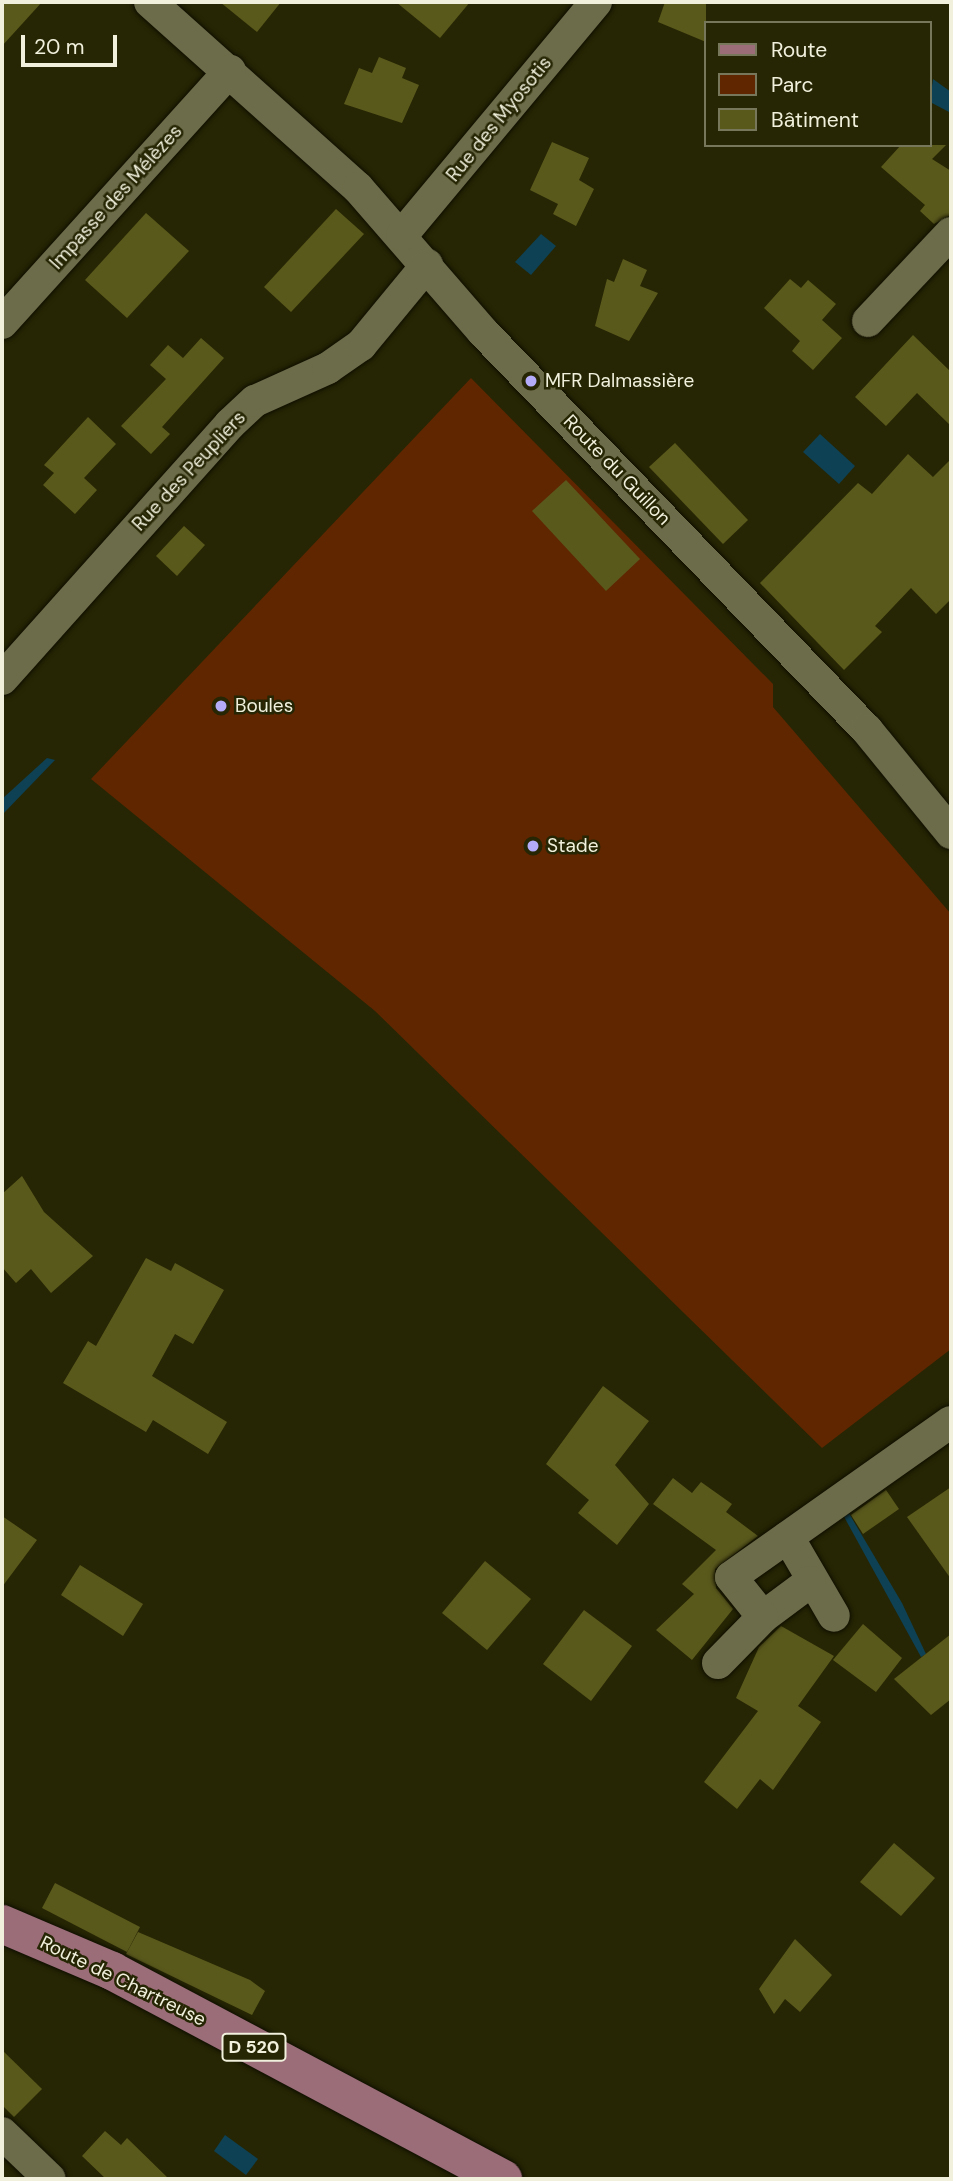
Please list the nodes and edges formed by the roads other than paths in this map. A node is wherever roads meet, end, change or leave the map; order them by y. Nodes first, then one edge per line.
1 (152, 2) edge
2 (596, 2) edge
3 (230, 71) junction
4 (951, 233) edge
5 (402, 235) junction
6 (427, 265) junction
7 (868, 321) dead end
8 (2, 323) edge
9 (2, 679) edge
10 (951, 833) edge
11 (951, 1422) edge
12 (788, 1537) junction
13 (810, 1582) junction
14 (763, 1616) junction
15 (834, 1616) dead end
16 (718, 1662) dead end
17 (2, 1924) edge
18 (2, 2133) edge
19 (50, 2179) edge
20 (503, 2179) edge

1 - 3 street, Route du Guillon
2 - 5 street, Rue des Myosotis
3 - 5 street, Route du Guillon
3 - 8 street, Impasse des Mélèzes
4 - 7 street
5 - 6 street, Route du Guillon
6 - 9 street, Rue des Peupliers
6 - 10 street, Route du Guillon
11 - 12 street
12 - 13 street
12 - 14 street
13 - 14 street
13 - 15 street
14 - 16 street
17 - 20 main road, Route de Chartreuse / D 520
18 - 19 street

